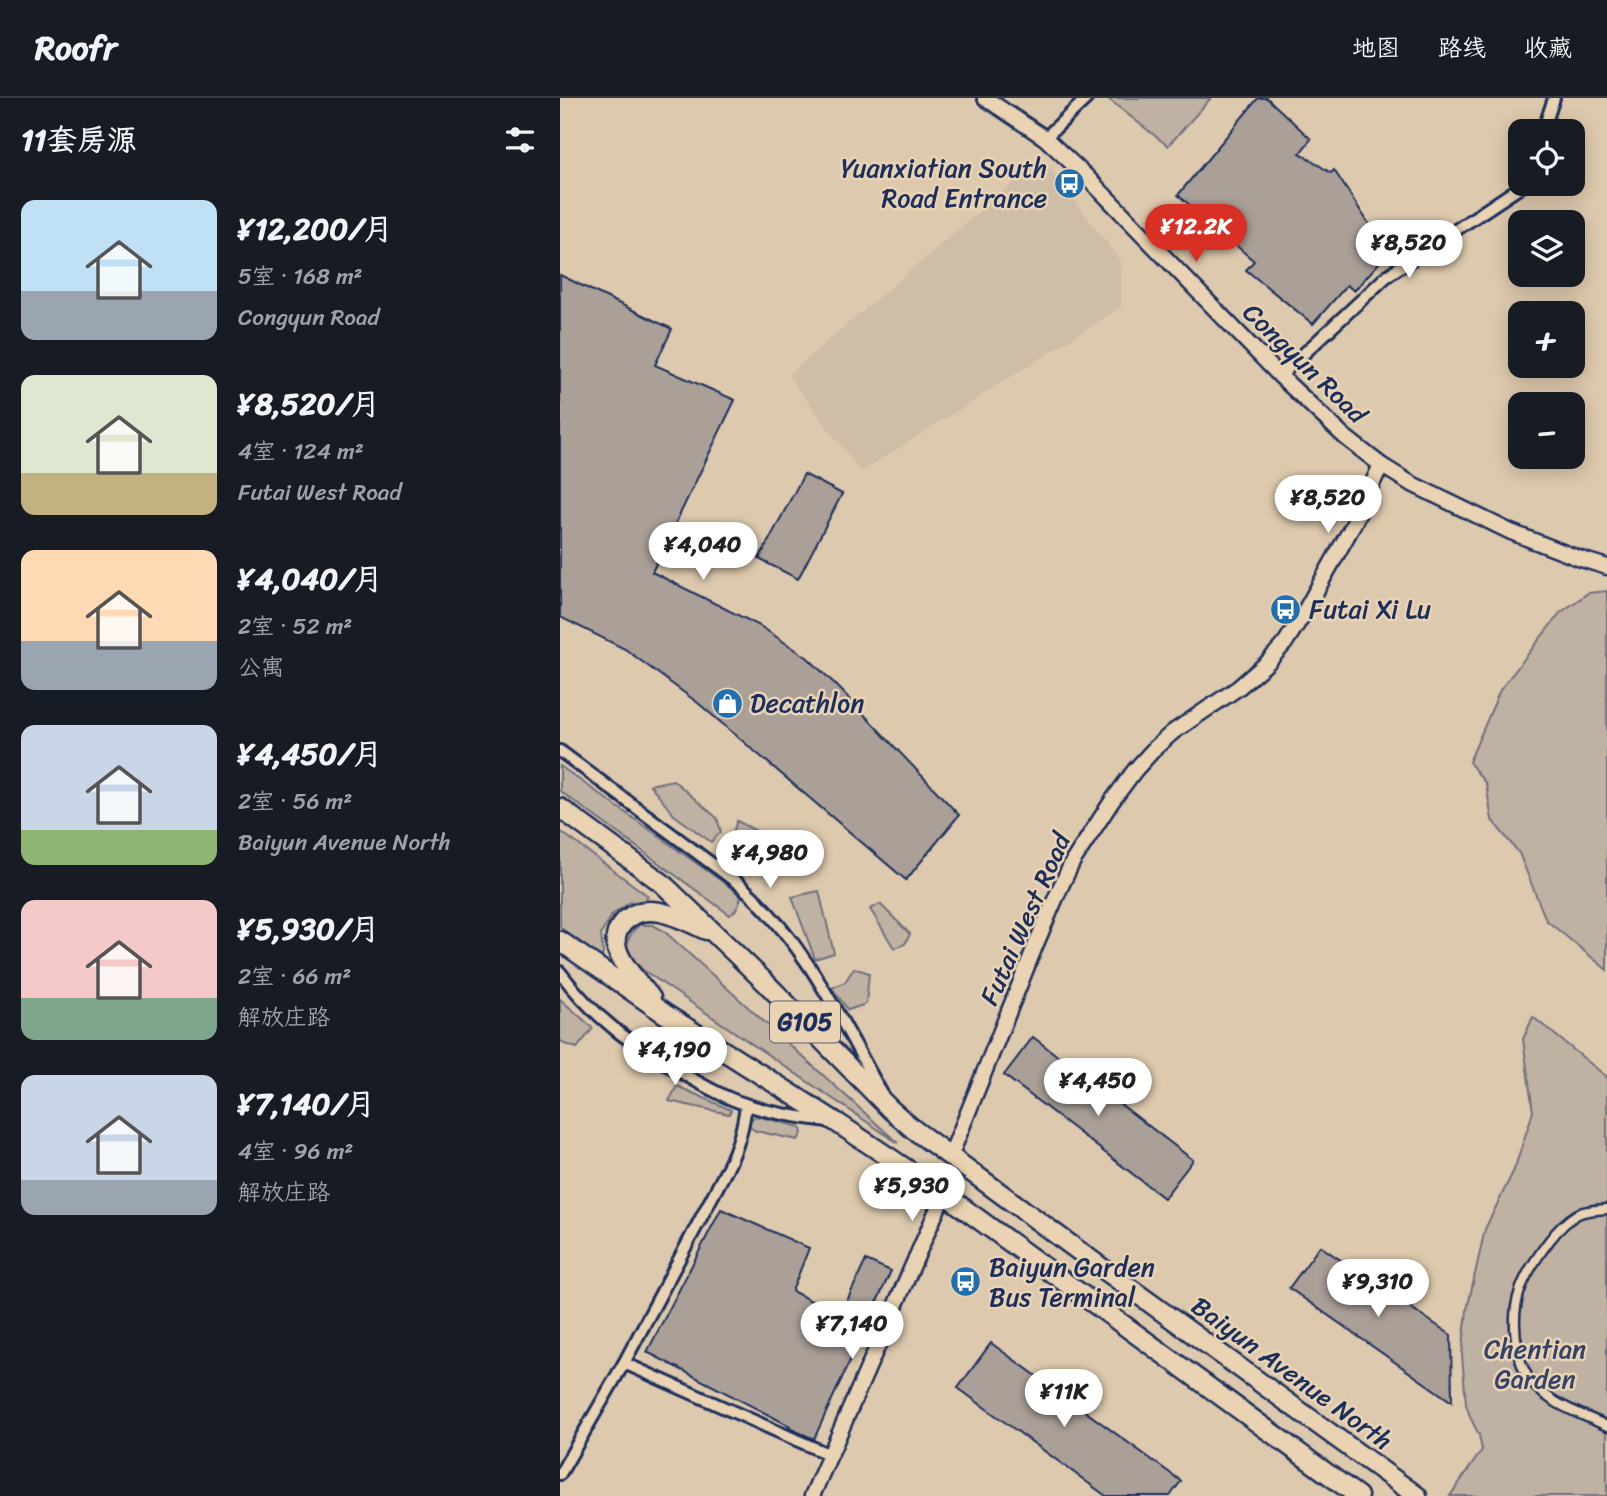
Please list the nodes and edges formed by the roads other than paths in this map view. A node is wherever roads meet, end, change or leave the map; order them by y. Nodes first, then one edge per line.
1 (985, 98) edge
2 (1087, 98) edge
3 (1554, 98) edge
4 (1547, 119) edge
5 (1045, 138) junction
6 (1508, 195) edge
7 (1280, 376) junction
8 (1381, 465) junction
9 (1607, 567) edge
10 (560, 751) edge
11 (560, 807) edge
12 (719, 936) junction
13 (560, 941) edge
14 (560, 972) edge
15 (665, 1014) junction
16 (746, 1105) junction
17 (890, 1109) junction
18 (836, 1122) junction
19 (950, 1157) junction
20 (944, 1194) junction
21 (1607, 1209) edge
22 (624, 1363) junction
23 (1607, 1426) edge
24 (830, 1455) junction
25 (560, 1474) edge
26 (812, 1496) edge
27 (1358, 1496) edge
28 (1417, 1496) edge

1 - 5 street, Congyun Road
2 - 5 street
3 - 4 street
5 - 7 street, Congyun Road
6 - 7 street
7 - 8 street, Congyun Road
8 - 9 street, Congyun Road
8 - 19 street, Futai West Road
10 - 17 street
11 - 12 highway, Baiyun Avenue North / G105
12 - 15 highway
12 - 17 highway, Baiyun Avenue North / G105
13 - 15 highway, G105
14 - 16 street
15 - 18 highway, G105
16 - 18 street
16 - 22 street
17 - 19 highway, Baiyun Avenue North / G105
18 - 20 highway, G105
19 - 28 highway, Baiyun Avenue North / G105
20 - 24 street
20 - 27 highway, G105
21 - 23 street
22 - 24 street
22 - 25 street
24 - 26 street

